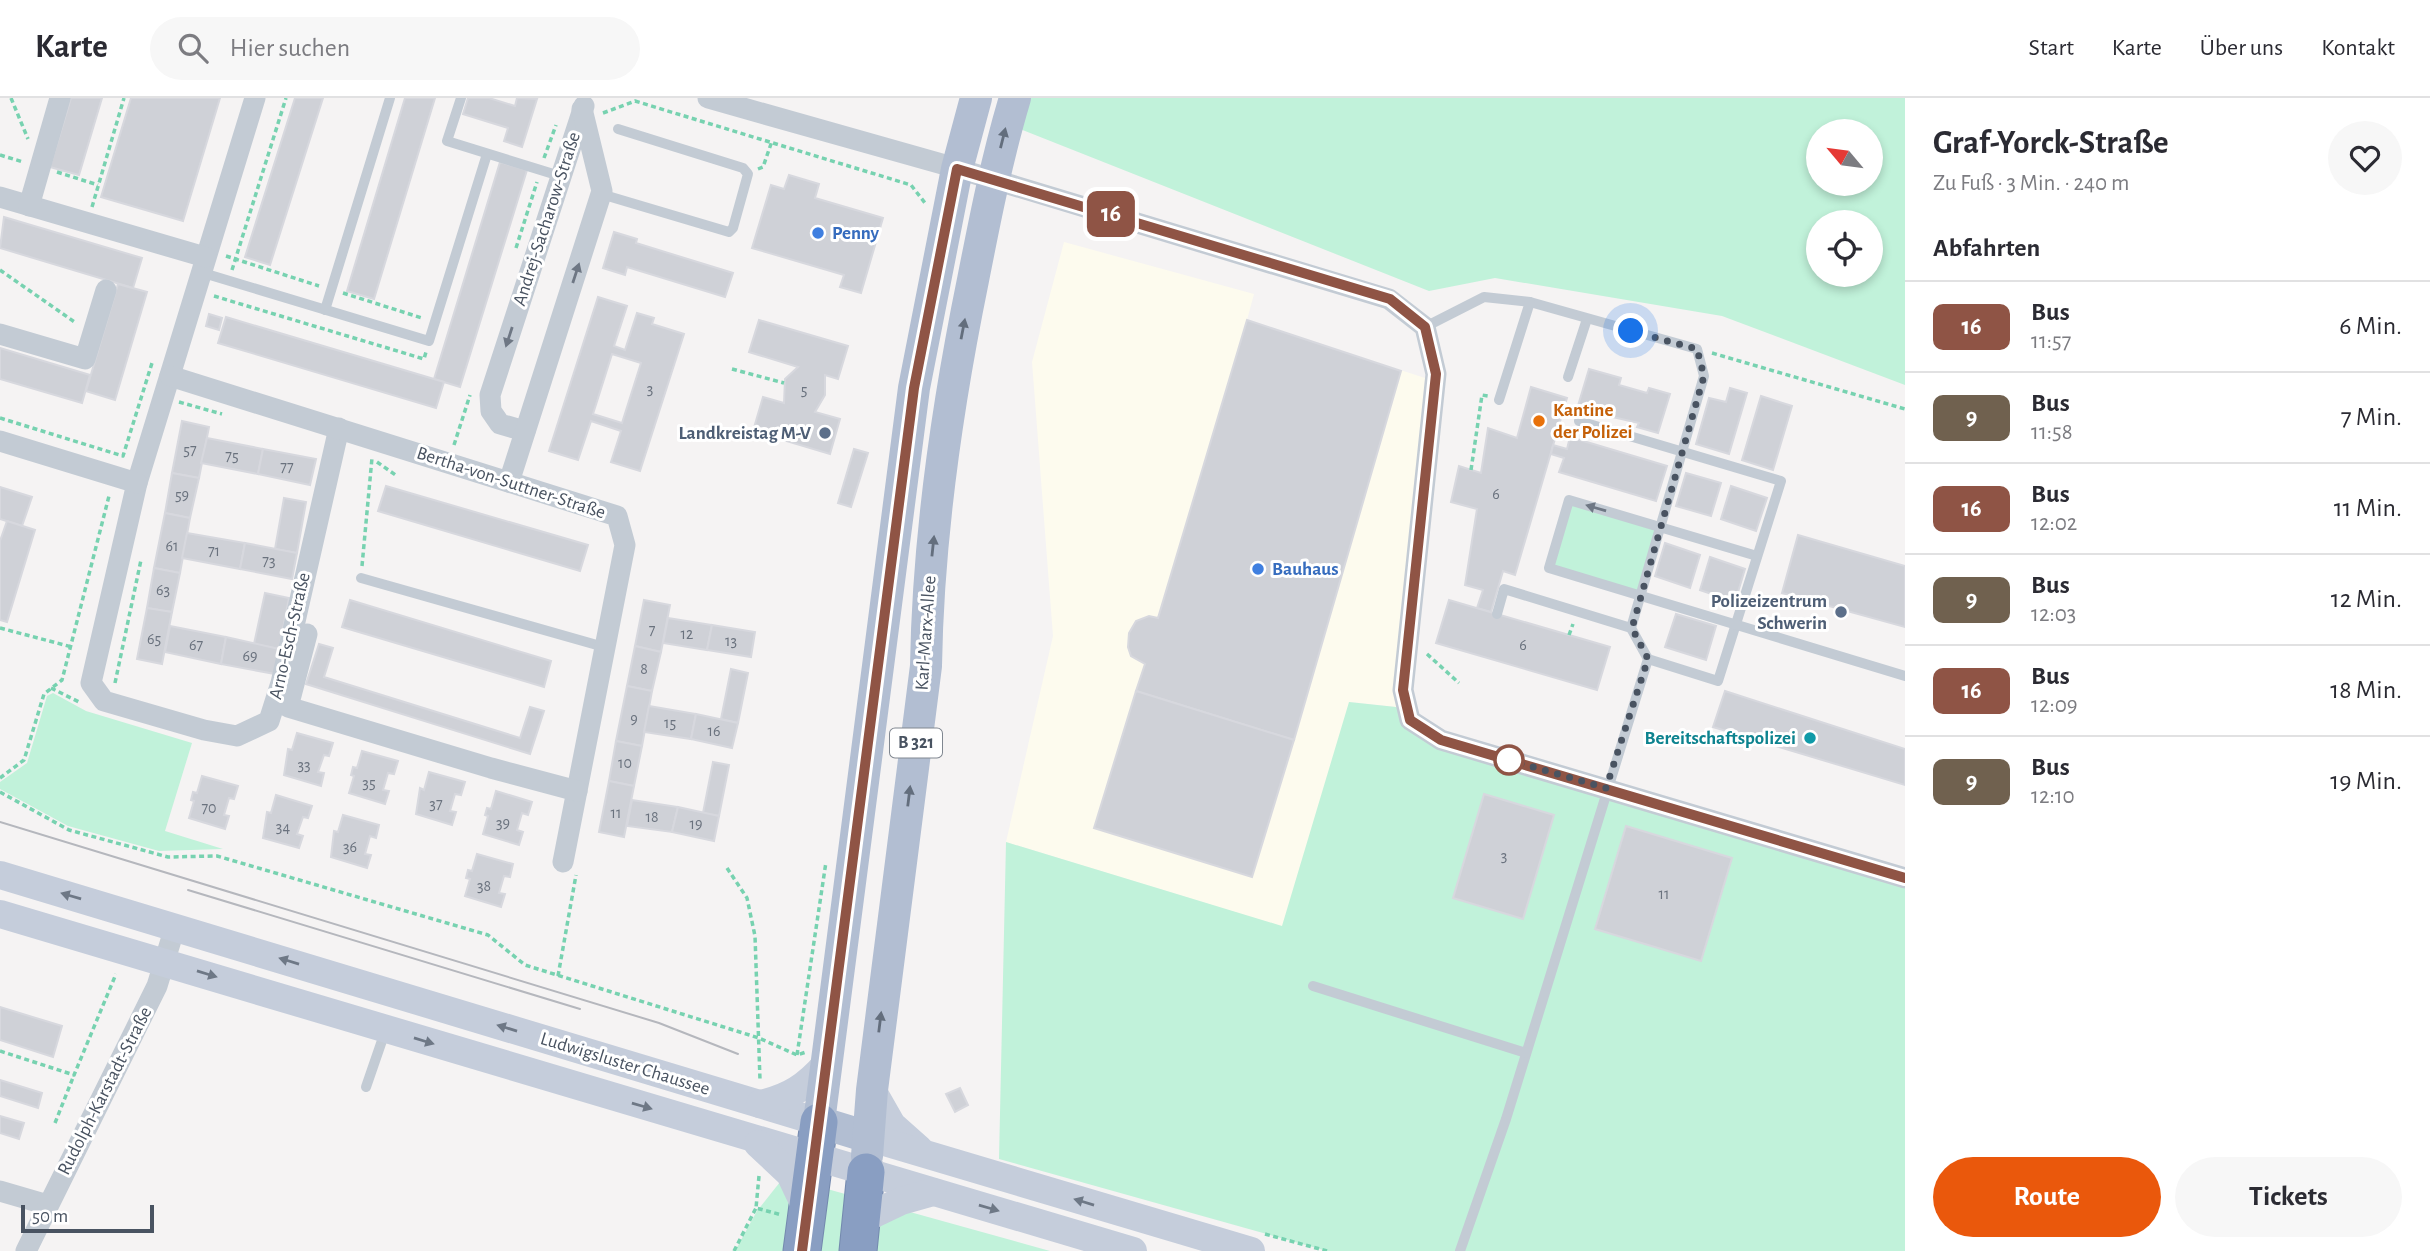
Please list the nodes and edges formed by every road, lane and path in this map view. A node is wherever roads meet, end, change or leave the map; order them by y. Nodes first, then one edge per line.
1 (11, 98) edge
2 (61, 98) edge
3 (124, 98) edge
4 (255, 98) edge
5 (286, 98) edge
6 (390, 98) edge
7 (461, 98) edge
8 (644, 98) edge
9 (708, 98) edge
10 (976, 98) edge
11 (1015, 98) edge
12 (584, 104) edge
13 (755, 104) edge
14 (618, 129) dead end
15 (772, 141) junction
16 (487, 154) junction
17 (40, 167) junction
18 (957, 169) junction
19 (748, 174) junction
20 (560, 176) junction
21 (993, 179) junction
22 (601, 194) junction
23 (0, 197) edge
24 (29, 206) junction
25 (929, 209) dead end
26 (88, 223) junction
27 (0, 270) edge
28 (200, 273) junction
29 (229, 281) junction
30 (106, 290) dead end
31 (223, 299) junction
32 (1530, 302) junction
33 (325, 310) junction
34 (1587, 319) junction
35 (1425, 327) junction
36 (0, 334) edge
37 (92, 334) junction
38 (429, 341) junction
39 (1715, 353) dead end
40 (155, 354) dead end
41 (732, 369) dead end
42 (170, 376) junction
43 (1568, 377) dead end
44 (784, 383) dead end
45 (1499, 400) joint
46 (1905, 409) edge
47 (0, 418) edge
48 (1579, 421) dead end
49 (339, 429) junction
50 (525, 431) junction
51 (0, 441) edge
52 (1682, 452) junction
53 (372, 458) dead end
54 (1471, 470) dead end
55 (509, 482) junction
56 (137, 483) junction
57 (111, 497) dead end
58 (1661, 527) junction
59 (1757, 556) junction
60 (361, 578) joint
61 (1641, 595) junction
62 (1497, 614) dead end
63 (1736, 623) junction
64 (0, 628) edge
65 (1632, 628) junction
66 (307, 634) dead end
67 (1409, 639) junction
68 (72, 647) junction
69 (604, 647) junction
70 (98, 654) junction
71 (1648, 659) junction
72 (1905, 676) edge
73 (1460, 683) dead end
74 (0, 778) edge
75 (1606, 788) junction
76 (577, 791) junction
77 (0, 792) edge
78 (829, 850) dead end
79 (571, 862) joint
80 (727, 868) dead end
81 (0, 875) edge
82 (1905, 878) edge
83 (0, 914) edge
84 (175, 927) junction
85 (103, 970) dead end
86 (116, 974) junction
87 (161, 974) junction
88 (558, 976) junction
89 (1312, 986) dead end
90 (386, 1029) junction
91 (759, 1038) junction
92 (0, 1051) edge
93 (1526, 1053) junction
94 (817, 1058) junction
95 (74, 1075) junction
96 (366, 1087) dead end
97 (872, 1090) junction
98 (760, 1104) junction
99 (55, 1123) dead end
100 (750, 1138) junction
101 (816, 1140) junction
102 (867, 1154) junction
103 (927, 1155) junction
104 (756, 1171) dead end
105 (0, 1192) edge
106 (933, 1192) junction
107 (48, 1205) junction
108 (756, 1208) junction
109 (805, 1228) edge
110 (860, 1236) edge
111 (1256, 1242) edge
112 (26, 1251) edge
113 (734, 1251) edge
114 (1133, 1251) edge
115 (1327, 1251) edge
116 (1460, 1251) edge

1 - 17 path
2 - 17 street
3 - 26 path
4 - 28 street, Arno-Esch-Straße
5 - 29 path
6 - 33 lane
7 - 16 lane
8 - 15 path
9 - 13 street
10 - 18 main road, B 321
21 -> 11 main road, B 321
12 - 20 street, Andrej-Sacharow-Straße
12 - 22 street, Andrej-Sacharow-Straße
13 - 18 street
14 - 19 lane
15 - 19 path
15 - 25 path
16 - 20 lane
16 - 38 lane
17 - 24 street
18 - 21 street
18 - 94 main road, Karl-Marx-Allee / B 321
19 - 22 lane
20 -> 50 street, Andrej-Sacharow-Straße
21 - 35 street
97 -> 21 main road, Karl-Marx-Allee / B 321
50 -> 22 street, Andrej-Sacharow-Straße
23 - 24 street
24 - 26 street
26 - 28 street
27 - 37 path
28 - 29 lane
28 - 31 path
28 - 42 street, Arno-Esch-Straße
29 - 31 path
29 - 33 lane
30 - 37 street
31 - 38 path
32 - 34 lane
32 - 35 lane
32 - 45 lane
33 - 38 lane
34 - 43 lane
34 - 52 lane
35 - 67 street
36 - 37 street
39 - 46 path
40 - 47 path
41 - 44 path
42 - 49 street
42 - 56 street, Arno-Esch-Straße
45 - 54 path
48 - 52 lane
49 - 55 street, Bertha-von-Suttner-Straße
49 - 70 street, Arno-Esch-Straße
50 - 55 street, Andrej-Sacharow-Straße
51 - 56 street
52 - 58 lane
52 - 59 lane
53 - 60 path
55 - 69 street, Bertha-von-Suttner-Straße
56 - 70 street, Arno-Esch-Straße
57 - 68 path
58 - 59 lane
58 - 61 lane
58 -> 61 lane
59 - 63 lane
60 - 69 lane
61 - 63 lane
61 - 65 lane
62 - 65 lane
63 - 71 lane
63 - 72 lane
64 - 68 path
65 - 71 lane
66 - 76 street
67 - 73 path
67 - 75 street
68 - 70 path
68 - 74 path
69 - 76 street, Bertha-von-Suttner-Straße
71 - 75 lane
75 - 82 street
75 - 93 lane
76 - 79 street, Bertha-von-Suttner-Straße
77 - 88 path
78 - 94 path
79 - 88 path
80 - 91 path
84 -> 81 street, Ludwigsluster Chaussee
83 - 87 street, Ludwigsluster Chaussee
84 - 87 street, Rudolph-Karstadt-Straße
98 -> 84 street, Ludwigsluster Chaussee
85 - 86 path
86 - 87 path
86 - 95 path
87 -> 90 street, Ludwigsluster Chaussee
87 - 107 street, Rudolph-Karstadt-Straße
88 - 91 path
89 - 93 lane
90 - 96 lane
90 -> 100 street, Ludwigsluster Chaussee
91 - 94 path
92 - 95 path
93 - 116 lane
94 - 98 street
94 - 101 main road, B 321
95 - 99 path
97 - 102 main road, B 321
97 - 103 street
98 - 101 street, Ludwigsluster Chaussee
100 - 101 street, Ludwigsluster Chaussee
100 - 109 street
101 - 102 main road, Ludwigsluster Chaussee
101 - 109 highway, B 321
102 - 103 street, Ludwigsluster Chaussee
102 - 106 street, Ludwigsluster Chaussee
102 - 110 highway, B 321
111 -> 103 street, Ludwigsluster Chaussee
104 - 108 path
105 - 107 street
106 - 110 street
106 -> 114 street, Ludwigsluster Chaussee
107 - 112 street, Rudolph-Karstadt-Straße
108 - 109 path
108 - 113 path
111 - 115 path

